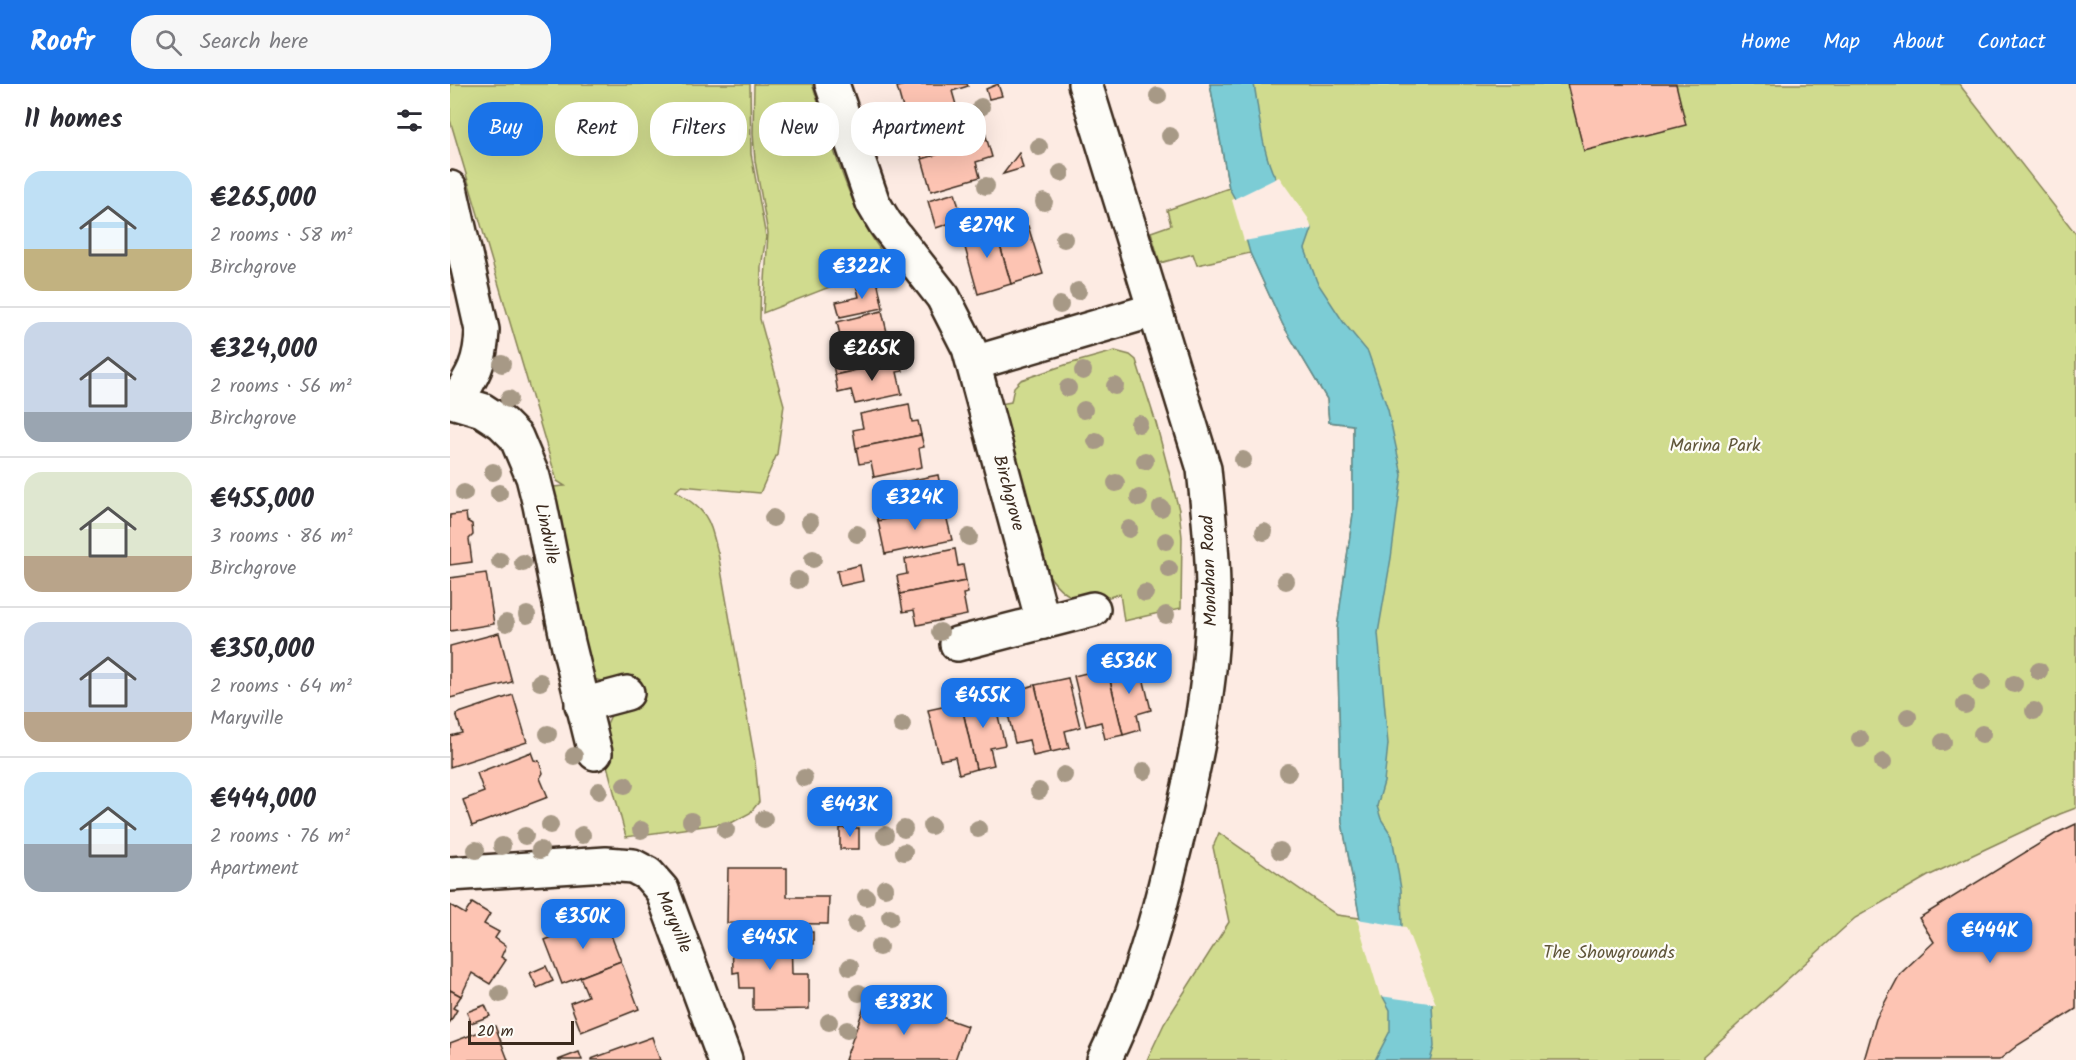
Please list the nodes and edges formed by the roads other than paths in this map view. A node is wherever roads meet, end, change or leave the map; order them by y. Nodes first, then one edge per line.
1 (832, 84) edge
2 (1085, 84) edge
3 (450, 188) edge
4 (1154, 310) junction
5 (974, 363) junction
6 (452, 401) edge
7 (1093, 609) dead end
8 (1043, 622) junction
9 (957, 644) dead end
10 (627, 693) dead end
11 (582, 705) junction
12 (595, 753) dead end
13 (450, 874) edge
14 (725, 1060) edge
15 (1104, 1060) edge

1 - 5 street, Birchgrove
2 - 4 street, Monahan Road
3 - 6 street, Lindville
4 - 5 street
4 - 15 street, Monahan Road
5 - 8 street, Birchgrove
6 - 11 street, Lindville
7 - 8 street
8 - 9 street
10 - 11 street
11 - 12 street, Lindville
13 - 14 street, Maryville

